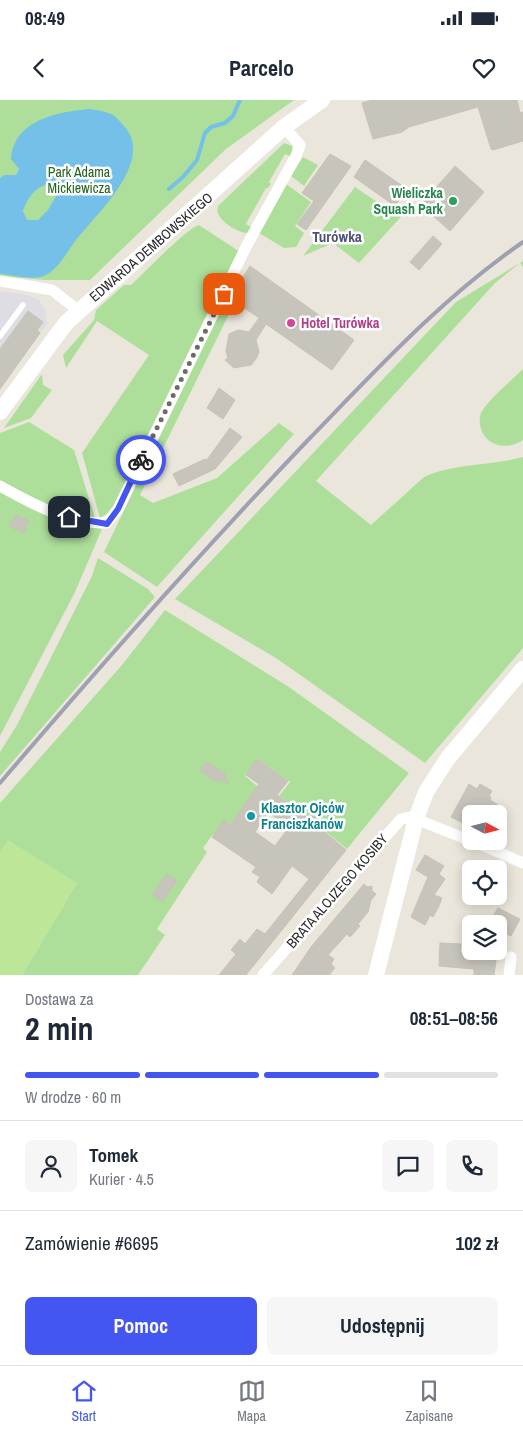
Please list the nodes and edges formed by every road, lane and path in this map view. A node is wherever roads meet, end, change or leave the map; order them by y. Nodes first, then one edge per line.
1 (322, 100) edge
2 (284, 128) junction
3 (0, 281) edge
4 (23, 306) dead end
5 (79, 311) junction
6 (0, 336) edge
7 (0, 412) edge
8 (0, 486) edge
9 (523, 669) edge
10 (416, 818) junction
11 (462, 837) edge
12 (493, 850) edge
13 (523, 863) edge
14 (511, 956) dead end
15 (263, 975) edge
16 (376, 975) edge
17 (509, 975) edge

1 - 2 street, EDWARDA DEMBOWSKIEGO
2 - 5 street, EDWARDA DEMBOWSKIEGO
2 - 8 street
3 - 5 street
4 - 6 lane
5 - 7 street, EDWARDA DEMBOWSKIEGO
9 - 10 street
10 - 11 street
10 - 15 street, BRATA ALOJZEGO KOSIBY
10 - 16 street
12 - 13 street
14 - 17 street

